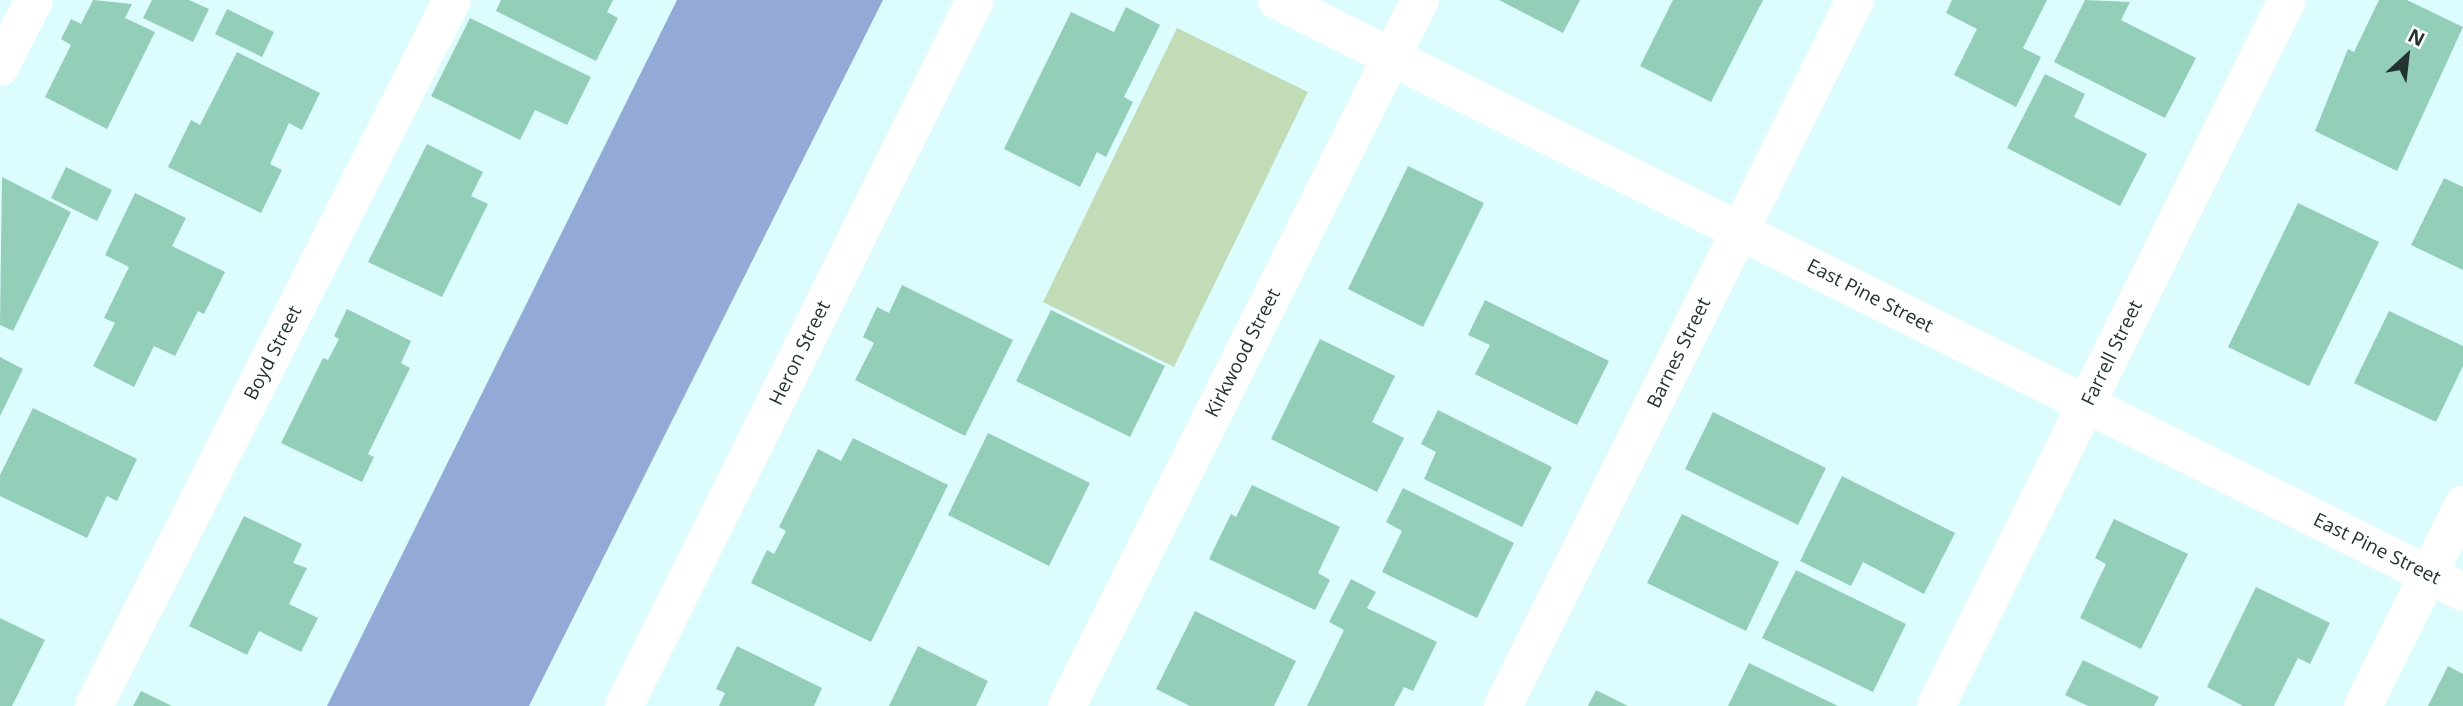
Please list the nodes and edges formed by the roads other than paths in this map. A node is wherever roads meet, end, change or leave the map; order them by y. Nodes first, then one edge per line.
1 (34, 0) edge
2 (452, 0) edge
3 (975, 0) edge
4 (1277, 0) edge
5 (1419, 0) edge
6 (1855, 0) edge
7 (2287, 0) edge
8 (1391, 57) junction
9 (0, 67) edge
10 (1739, 231) junction
11 (2086, 405) junction
12 (2463, 505) edge
13 (2429, 575) junction
14 (2463, 592) edge
15 (94, 706) edge
16 (624, 706) edge
17 (1067, 706) edge
18 (1503, 706) edge
19 (1936, 706) edge
20 (2364, 706) edge

1 - 9 street
2 - 15 street, Boyd Street
3 - 16 street, Heron Street
4 - 8 street, East Pine Street
5 - 8 street, Kirkwood Street
6 - 10 street, Barnes Street
7 - 11 street, Farrell Street
8 - 10 street, East Pine Street
8 - 17 street, Kirkwood Street
10 - 11 street, East Pine Street
10 - 18 street, Barnes Street
11 - 13 street, East Pine Street
11 - 19 street, Farrell Street
12 - 13 street
13 - 14 street, East Pine Street
13 - 20 street

